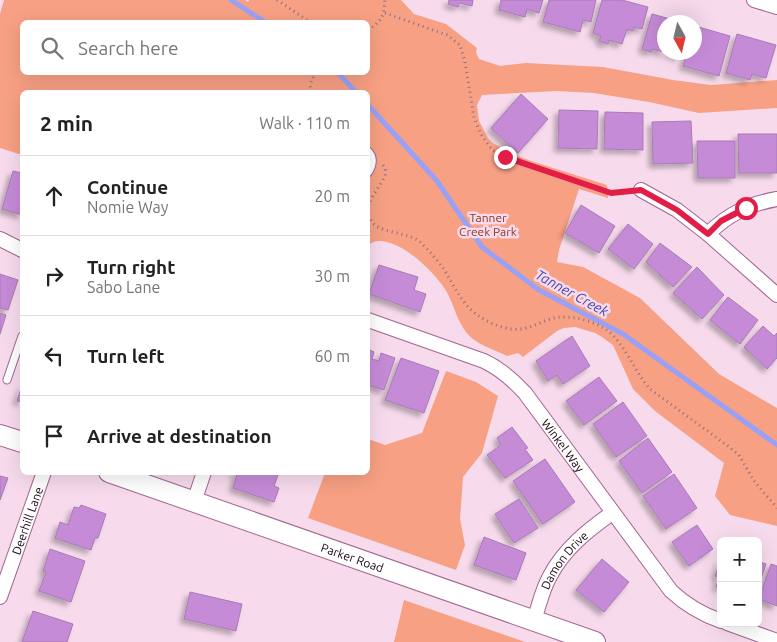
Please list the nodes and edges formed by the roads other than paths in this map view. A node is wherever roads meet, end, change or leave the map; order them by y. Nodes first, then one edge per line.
1 (754, 0) edge
2 (777, 8) edge
3 (370, 156) edge
4 (370, 169) edge
5 (641, 190) road end
6 (777, 199) edge
7 (708, 234) junction
8 (0, 239) edge
9 (20, 249) edge
10 (777, 295) edge
11 (370, 321) edge
12 (20, 342) edge
13 (7, 380) dead end
14 (0, 435) edge
15 (20, 441) edge
16 (43, 475) edge
17 (118, 475) edge
18 (203, 475) edge
19 (194, 502) junction
20 (612, 513) junction
21 (0, 597) edge
22 (534, 620) junction
23 (717, 620) edge
24 (738, 627) edge
25 (777, 641) edge
26 (595, 642) edge

1 - 2 street
3 - 4 lane
5 - 7 street
6 - 7 street
7 - 10 street
8 - 9 street
11 - 20 street, Winkel Way
12 - 13 lane
14 - 15 street
16 - 21 street, Deerhill Lane
17 - 19 street, Parker Road
18 - 19 street
19 - 22 street, Parker Road
20 - 22 street, Damon Drive
20 - 23 street, Winkel Way
22 - 26 street, Parker Road
24 - 25 street

